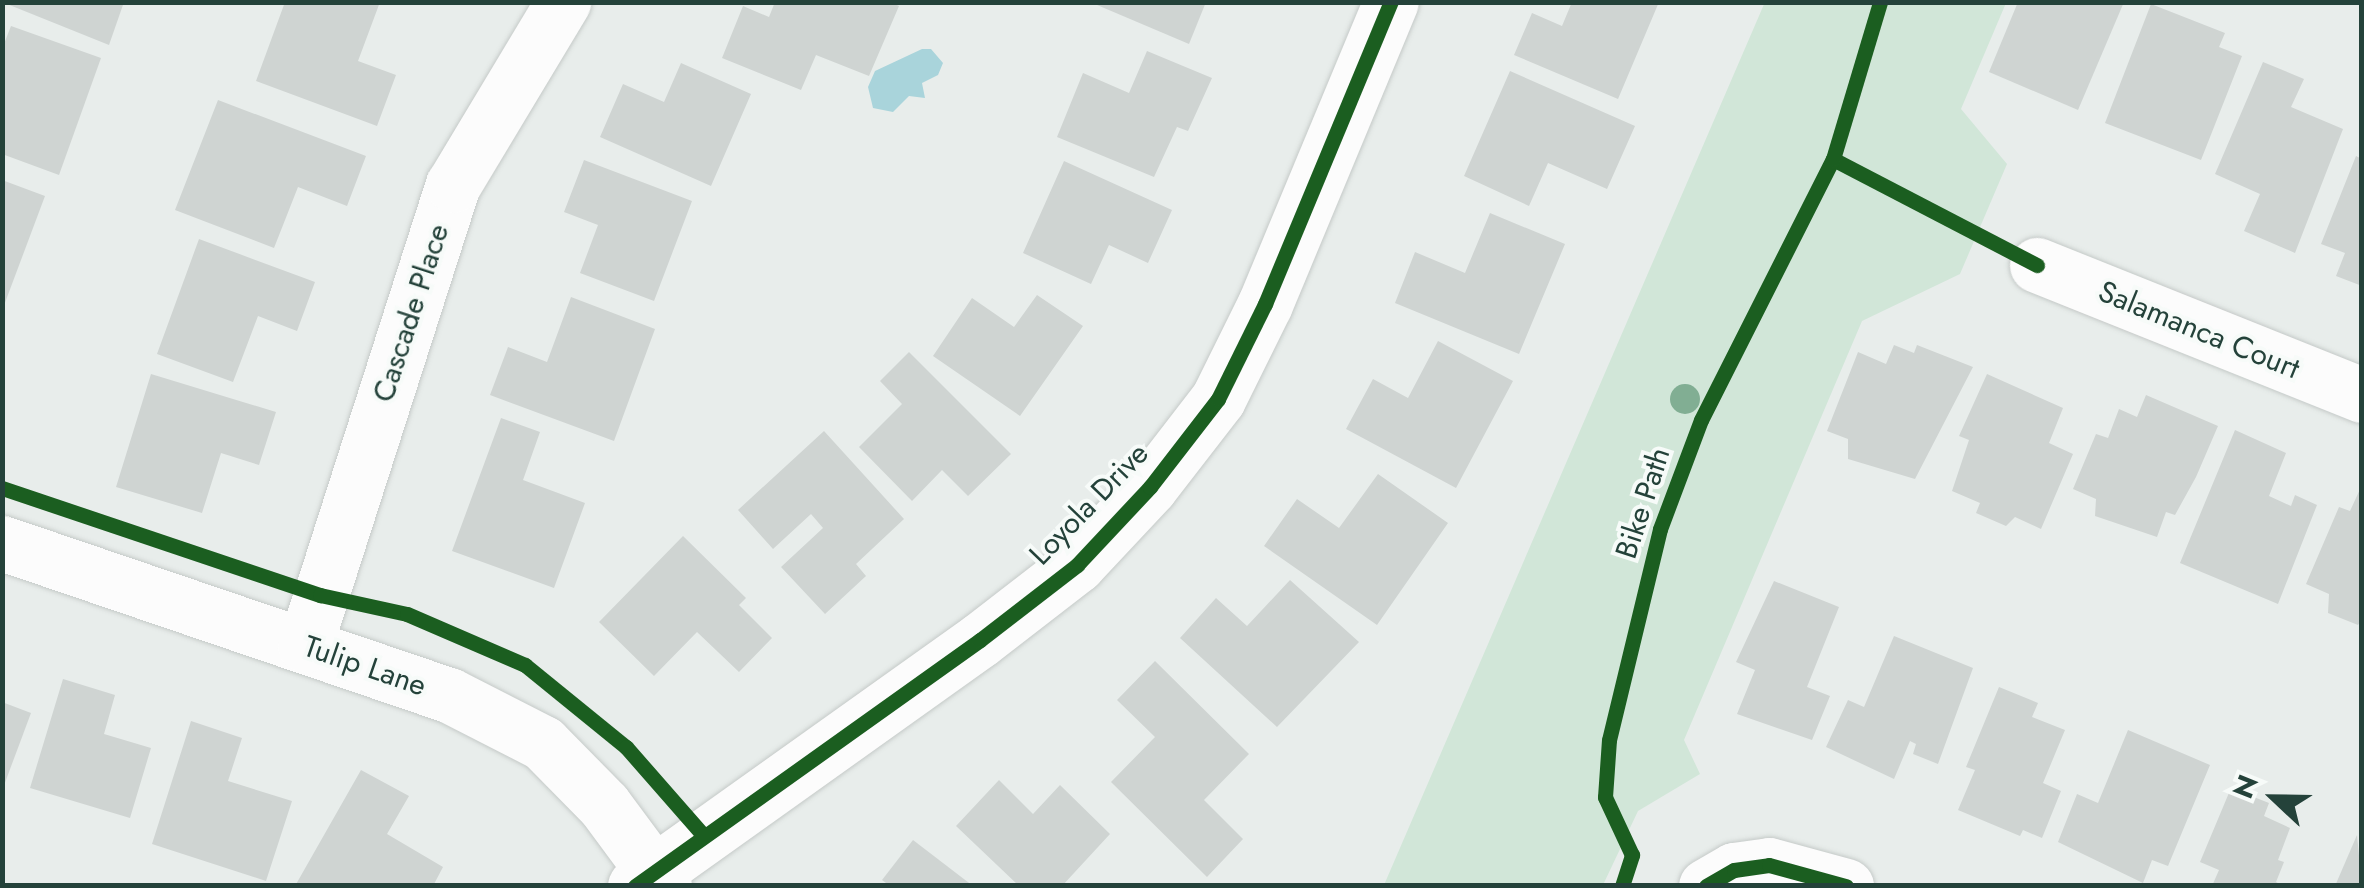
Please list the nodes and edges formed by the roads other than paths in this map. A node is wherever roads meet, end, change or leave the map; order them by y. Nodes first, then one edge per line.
1 (563, 2) edge
2 (1391, 2) edge
3 (2037, 265) dead end
4 (2362, 395) edge
5 (2, 544) edge
6 (305, 645) junction
7 (651, 881) edge
8 (1706, 886) edge
9 (1846, 886) edge

1 - 6 street, Cascade Place
2 - 7 street, Loyola Drive
3 - 4 street, Salamanca Court
5 - 6 street, Tulip Lane
6 - 7 street, Tulip Lane
8 - 9 street

